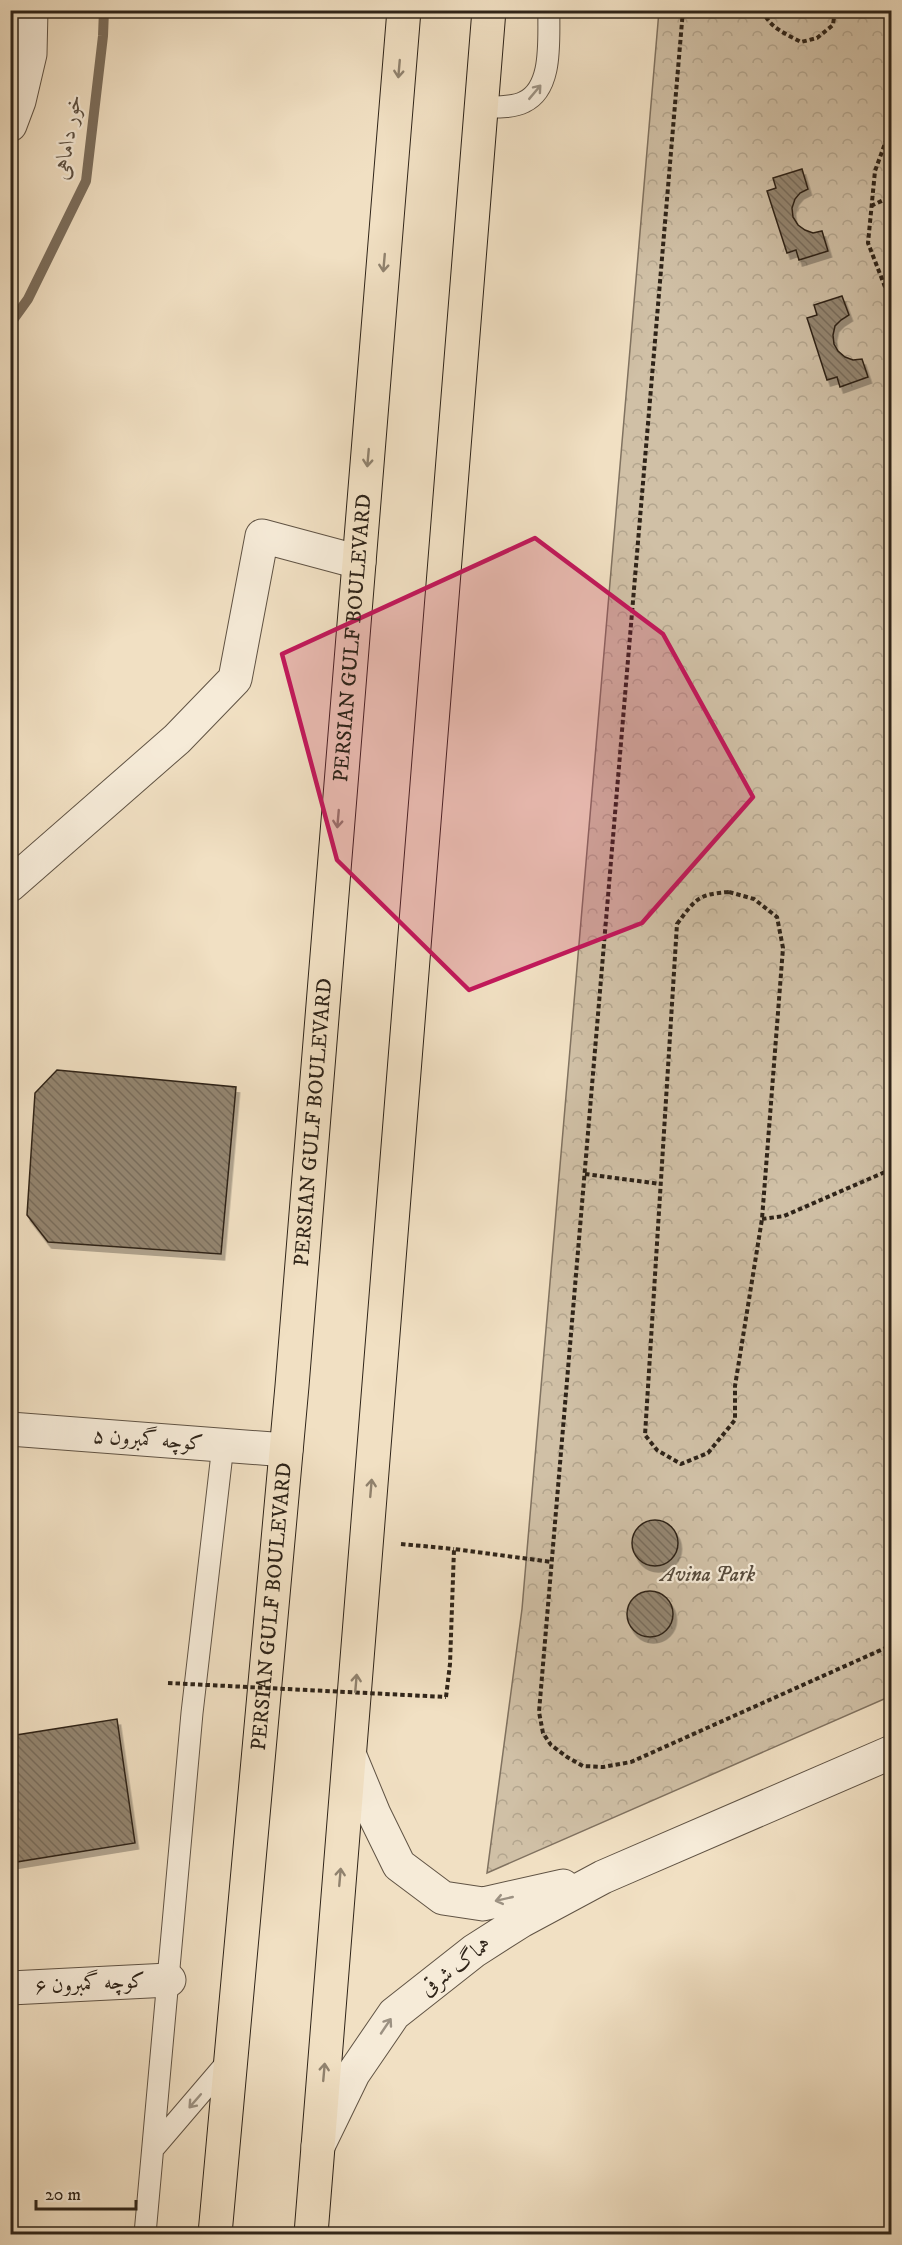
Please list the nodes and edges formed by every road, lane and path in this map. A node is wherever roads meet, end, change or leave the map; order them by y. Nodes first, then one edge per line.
1 (31, 10) edge
2 (404, 10) edge
3 (489, 10) edge
4 (549, 10) edge
5 (683, 10) edge
6 (763, 10) edge
7 (834, 10) edge
8 (482, 107) junction
9 (10, 124) edge
10 (891, 124) edge
11 (891, 196) edge
12 (872, 206) junction
13 (891, 283) edge
14 (884, 286) junction
15 (891, 305) edge
16 (359, 562) junction
17 (10, 885) edge
18 (891, 1168) edge
19 (585, 1174) junction
20 (661, 1184) junction
21 (762, 1219) junction
22 (10, 1429) edge
23 (223, 1445) junction
24 (286, 1450) junction
25 (367, 1541) junction
26 (454, 1549) junction
27 (552, 1562) junction
28 (891, 1645) edge
29 (168, 1683) dead end
30 (891, 1752) edge
31 (350, 1756) junction
32 (603, 1877) junction
33 (169, 1980) junction
34 (10, 1988) edge
35 (233, 2056) junction
36 (318, 2146) junction
37 (153, 2149) junction
38 (145, 2235) edge
39 (215, 2235) edge
40 (311, 2235) edge

1 - 9 street
2 -> 16 main road, PERSIAN GULF BOULEVARD
3 - 8 main road
8 -> 4 lane
5 - 19 path
6 - 7 path
25 -> 8 main road
10 - 12 path
11 - 12 path
12 - 14 path
13 - 14 path
14 - 15 path
16 - 17 street
16 -> 24 main road, PERSIAN GULF BOULEVARD
18 - 21 path
19 - 20 path
19 - 27 path
20 - 21 path
20 - 21 path
22 - 23 street, کوچه گمبرون ۵
23 - 24 street, کوچه گمبرون ۵
23 - 33 lane
24 - 35 main road, PERSIAN GULF BOULEVARD
25 - 26 path
31 -> 25 main road
26 - 27 path
26 - 29 path, bridge
27 - 28 path
30 - 32 street, هماگ شرقی
32 -> 31 street, هماگ شرقی
36 -> 31 main road
36 -> 32 street, هماگ شرقی
33 - 34 street, کوچه گمبرون ۶
33 - 37 lane
35 -> 37 lane
35 - 39 main road, PERSIAN GULF BOULEVARD
36 - 40 main road
37 - 38 lane

